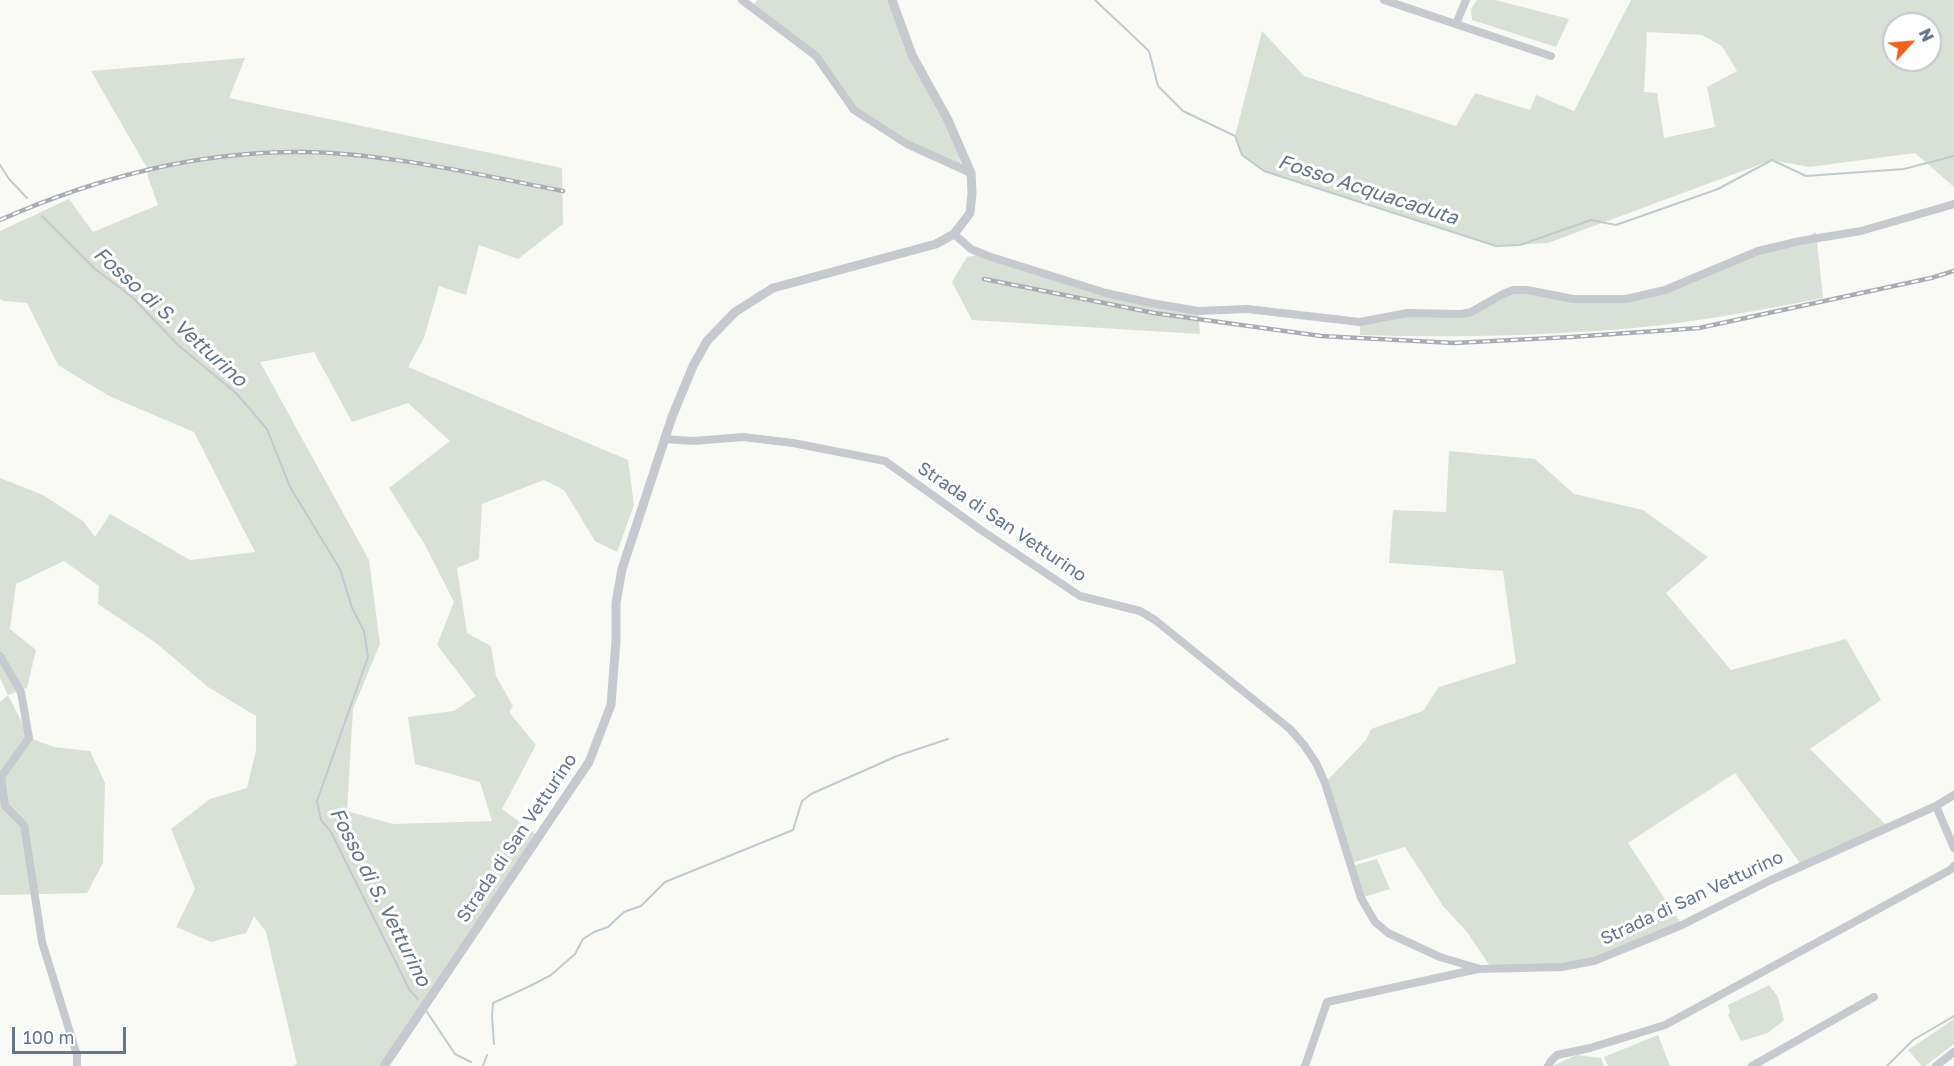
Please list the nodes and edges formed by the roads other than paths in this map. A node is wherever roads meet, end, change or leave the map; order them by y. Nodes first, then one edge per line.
1 (742, 0) edge
2 (892, 0) edge
3 (1384, 0) edge
4 (1466, 0) edge
5 (754, 4) edge
6 (1456, 24) junction
7 (1551, 56) dead end
8 (971, 172) junction
9 (1954, 204) edge
10 (954, 234) junction
11 (664, 439) junction
12 (0, 656) edge
13 (1954, 795) edge
14 (1936, 806) junction
15 (1954, 848) edge
16 (1954, 866) edge
17 (1480, 969) junction
18 (1874, 997) dead end
19 (1954, 1052) edge
20 (77, 1066) edge
21 (384, 1066) edge
22 (1305, 1066) edge
23 (1548, 1066) edge
24 (1752, 1066) edge
25 (1935, 1066) edge

1 - 5 street
2 - 8 street
3 - 6 street
4 - 6 street
5 - 8 street
6 - 7 street
8 - 10 street
9 - 10 street
10 - 11 street
11 - 17 street, Strada di San Vetturino
11 - 21 street, Strada di San Vetturino
12 - 20 street
13 - 14 street, Strada di San Vetturino
14 - 15 street
14 - 17 street, Strada di San Vetturino
16 - 23 street
17 - 22 street
18 - 24 street
19 - 25 street

